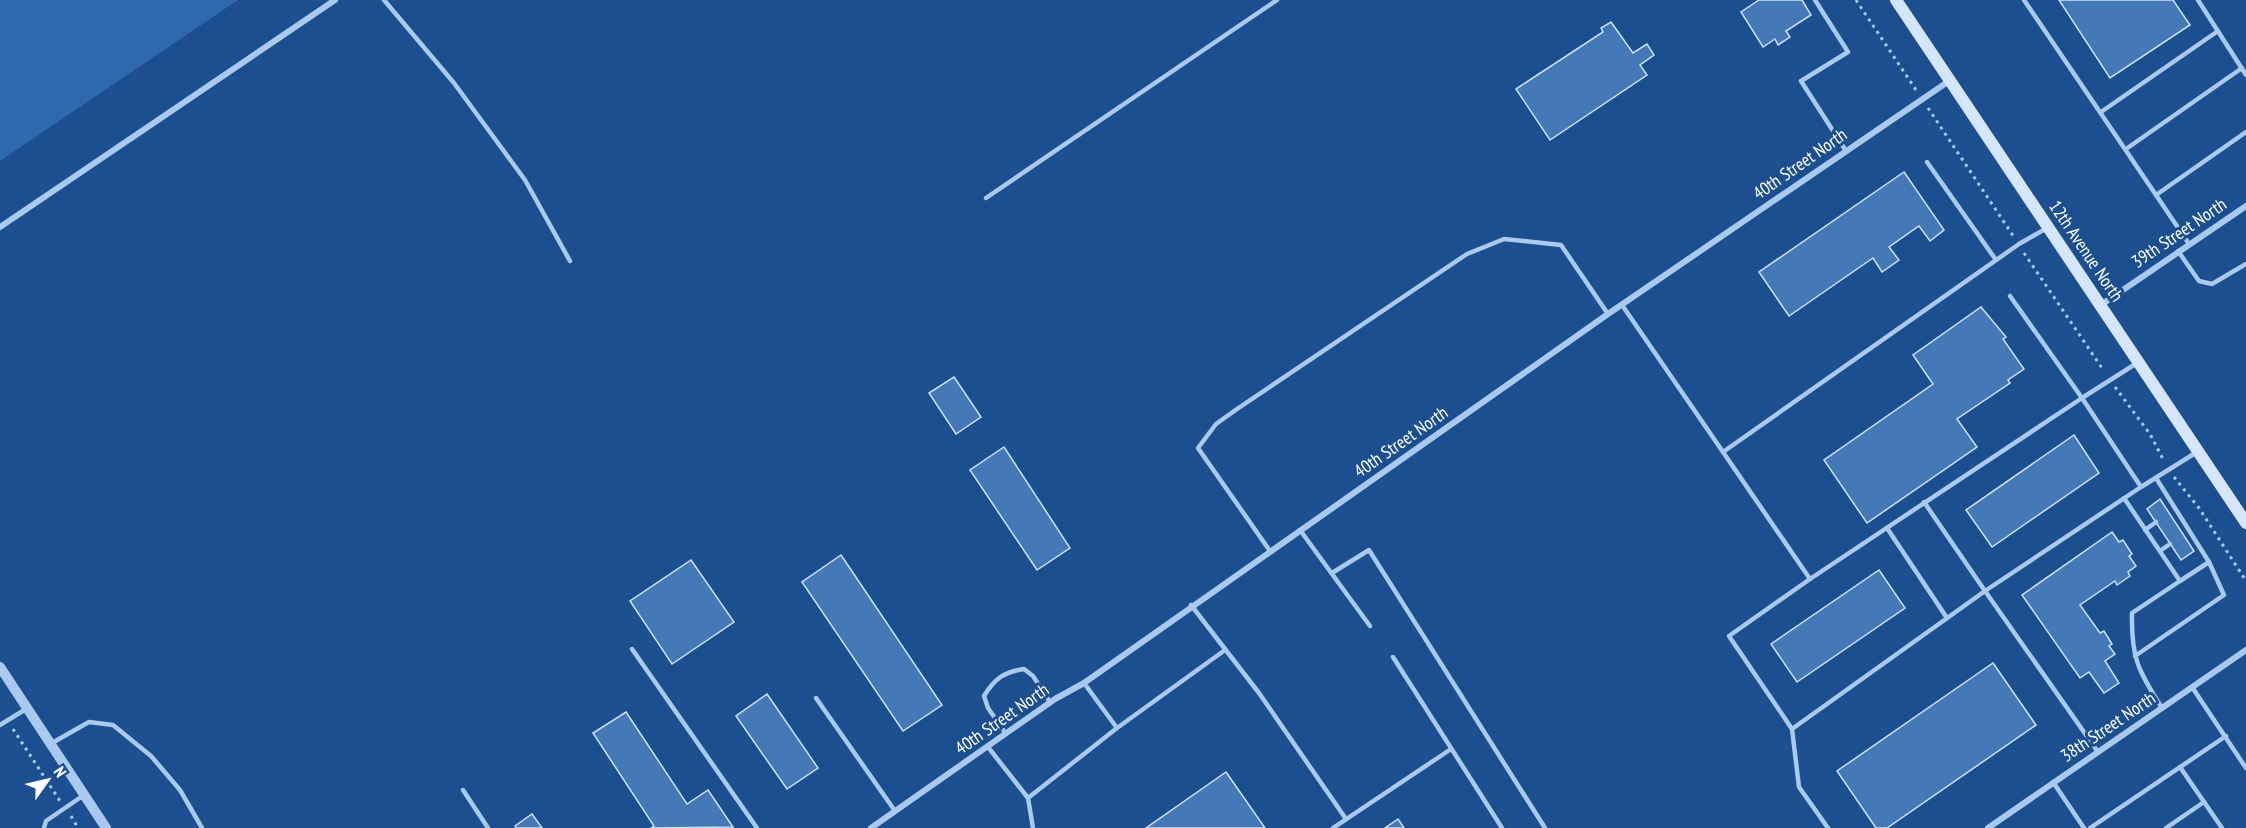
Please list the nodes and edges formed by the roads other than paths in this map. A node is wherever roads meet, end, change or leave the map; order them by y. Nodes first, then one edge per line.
1 (335, 0) edge
2 (384, 0) edge
3 (1277, 0) edge
4 (1815, 0) edge
5 (1896, 0) edge
6 (2024, 0) edge
7 (2198, 0) edge
8 (2218, 31) junction
9 (2242, 69) junction
10 (2246, 75) edge
11 (1949, 81) junction
12 (2101, 112) junction
13 (2246, 132) edge
14 (2126, 149) junction
15 (1846, 151) junction
16 (1927, 162) dead end
17 (2156, 195) junction
18 (986, 198) dead end
19 (2246, 206) edge
20 (0, 227) edge
21 (2048, 228) junction
22 (2189, 244) junction
23 (2178, 251) junction
24 (1996, 260) junction
25 (570, 261) dead end
26 (2246, 264) edge
27 (2010, 296) dead end
28 (1622, 305) junction
29 (2100, 305) junction
30 (1608, 314) junction
31 (2139, 362) junction
32 (2082, 399) junction
33 (1722, 452) junction
34 (2198, 452) junction
35 (2156, 478) junction
36 (2141, 487) junction
37 (2124, 498) junction
38 (1924, 502) junction
39 (2175, 509) junction
40 (2169, 513) dead end
41 (2156, 522) dead end
42 (2246, 523) edge
43 (1887, 528) junction
44 (1300, 530) junction
45 (2145, 530) junction
46 (2189, 530) junction
47 (2183, 534) dead end
48 (2170, 544) dead end
49 (1270, 551) junction
50 (2160, 551) junction
51 (2208, 562) junction
52 (1332, 573) junction
53 (1810, 579) junction
54 (2180, 581) junction
55 (1985, 591) junction
56 (1191, 605) junction
57 (1947, 618) junction
58 (1370, 626) dead end
59 (632, 649) dead end
60 (1226, 650) junction
61 (2246, 650) edge
62 (2135, 656) junction
63 (1393, 657) dead end
64 (0, 667) edge
65 (1084, 683) junction
66 (2192, 687) junction
67 (816, 698) dead end
68 (1050, 702) junction
69 (27, 708) junction
70 (2162, 708) junction
71 (0, 725) edge
72 (1117, 728) junction
73 (1792, 729) junction
74 (1006, 734) junction
75 (2226, 736) junction
76 (51, 744) junction
77 (988, 747) junction
78 (1451, 750) junction
79 (2098, 752) junction
80 (2180, 767) junction
81 (2246, 768) edge
82 (2054, 782) junction
83 (463, 790) dead end
84 (84, 795) junction
85 (1028, 798) junction
86 (2204, 802) junction
87 (895, 812) junction
88 (1346, 819) junction
89 (44, 828) edge
90 (106, 828) edge
91 (202, 828) edge
92 (488, 828) edge
93 (757, 828) edge
94 (871, 828) edge
95 (1033, 828) edge
96 (1333, 828) edge
97 (1502, 828) edge
98 (1545, 828) edge
99 (1828, 828) edge
100 (1988, 828) edge
101 (2084, 828) edge
102 (2090, 828) edge
103 (2166, 828) edge
104 (2222, 828) edge

1 - 20 street
2 - 25 lane
3 - 18 lane
4 - 15 lane
5 - 11 main road, 12th Avenue North
6 - 12 lane
7 - 8 lane
8 - 9 lane
8 - 12 lane
9 - 10 lane
9 - 14 lane
11 - 15 street, 40th Street North
11 - 21 main road, 12th Avenue North
12 - 14 lane
13 - 17 lane
14 - 17 lane
15 - 28 street, 40th Street North
16 - 24 lane
17 - 22 lane
19 - 22 street, 39th Street North
21 - 24 lane
21 - 29 main road, 12th Avenue North
22 - 23 street, 39th Street North
23 - 26 lane
23 - 29 street, 39th Street North
24 - 33 lane
27 - 32 lane
28 - 30 street, 40th Street North
28 - 33 lane
29 - 31 main road, 12th Avenue North
30 - 44 street, 40th Street North
30 - 49 lane
31 - 32 lane
31 - 34 main road, 12th Avenue North
32 - 36 lane
32 - 38 lane
33 - 53 lane
34 - 35 lane
34 - 42 main road, 12th Avenue North
35 - 36 lane
35 - 39 lane
36 - 37 lane
37 - 45 lane
37 - 55 lane
38 - 43 lane
38 - 55 lane
39 - 40 lane
39 - 46 lane
41 - 45 lane
43 - 53 lane
43 - 57 lane
44 - 49 street, 40th Street North
44 - 52 lane
45 - 50 lane
46 - 47 lane
46 - 51 lane
48 - 50 lane
49 - 56 street, 40th Street North
50 - 54 lane
51 - 54 lane
51 - 62 lane
52 - 58 lane
52 - 98 lane
53 - 73 lane
54 - 62 lane
55 - 57 lane
55 - 79 lane
56 - 60 lane
56 - 65 street, 40th Street North
57 - 73 lane
59 - 93 lane
60 - 72 lane
60 - 88 lane
61 - 66 street, 38th Street North
62 - 70 lane
63 - 78 lane
64 - 69 street
65 - 68 street, 40th Street North
65 - 72 lane
66 - 70 street, 38th Street North
66 - 75 lane
67 - 87 lane
68 - 74 street, 40th Street North
68 - 74 lane
69 - 71 lane
69 - 76 street
70 - 79 street, 38th Street North
72 - 85 lane
73 - 99 lane
74 - 77 street, 40th Street North
75 - 80 lane
75 - 81 lane
76 - 84 street
76 - 91 lane
77 - 85 lane
77 - 87 street, 40th Street North
78 - 88 lane
78 - 97 lane
79 - 82 street, 38th Street North
80 - 86 lane
80 - 102 lane
82 - 100 street, 38th Street North
82 - 101 lane
83 - 92 lane
84 - 89 lane
84 - 90 street
85 - 95 lane
86 - 103 lane
86 - 104 lane
87 - 94 street, 40th Street North
88 - 96 lane

